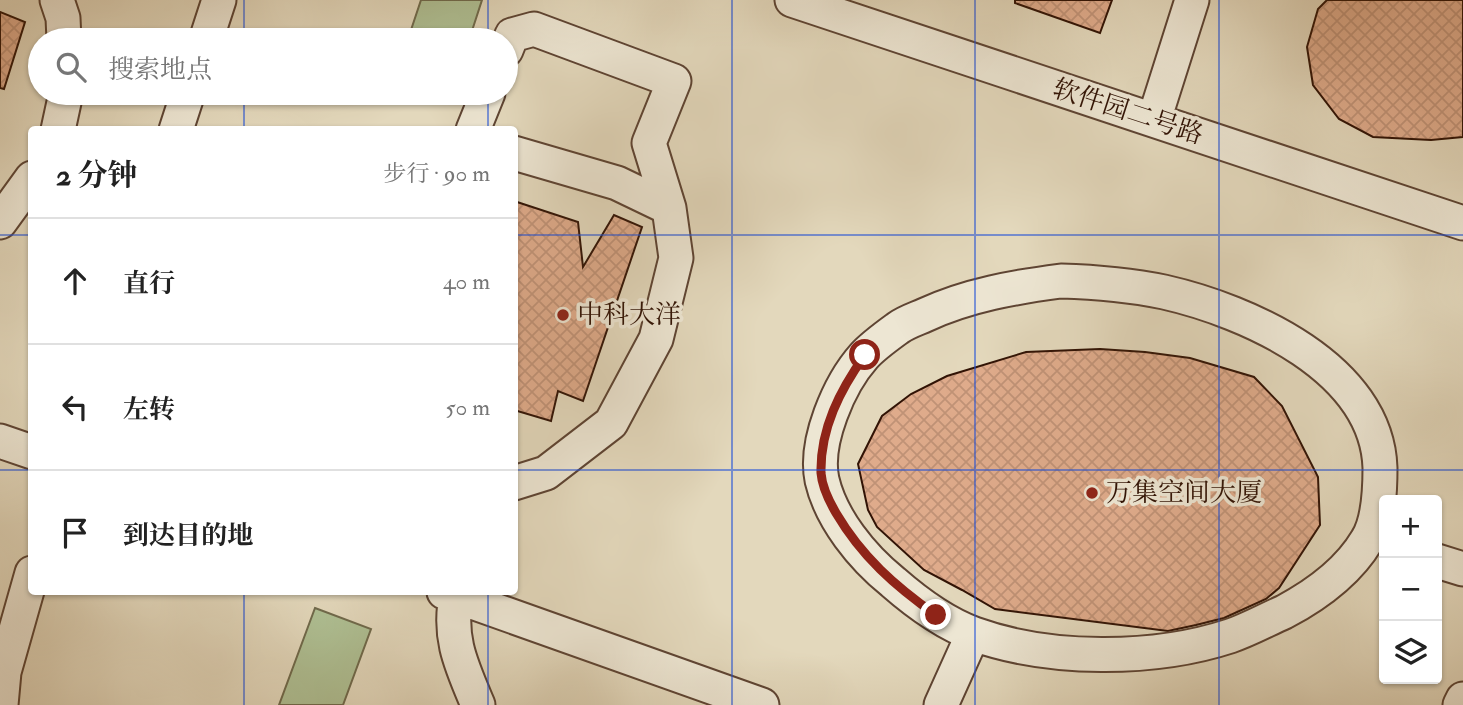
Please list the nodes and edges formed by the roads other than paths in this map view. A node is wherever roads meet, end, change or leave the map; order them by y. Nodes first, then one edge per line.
1 (57, 0) edge
2 (219, 0) edge
3 (792, 0) edge
4 (1192, 0) edge
5 (63, 28) edge
6 (209, 28) edge
7 (518, 33) edge
8 (63, 105) edge
9 (184, 105) edge
10 (483, 105) edge
11 (1154, 120) junction
12 (59, 126) edge
13 (177, 126) edge
14 (474, 126) edge
15 (518, 154) edge
16 (28, 184) edge
17 (669, 208) junction
18 (0, 222) edge
19 (1463, 223) edge
20 (0, 441) edge
21 (28, 451) edge
22 (518, 482) edge
23 (1377, 540) edge
24 (1442, 563) edge
25 (1463, 569) edge
26 (28, 588) edge
27 (452, 595) edge
28 (458, 595) edge
29 (982, 636) junction
30 (1463, 699) edge
31 (1, 705) edge
32 (478, 705) edge
33 (762, 705) edge
34 (941, 705) edge
35 (964, 705) edge
36 (1460, 705) edge

1 - 5 street
2 - 6 street
3 - 11 street, 软件园二号路
4 - 11 street
7 - 17 street
8 - 12 street
9 - 13 street
10 - 14 street
11 - 19 street, 软件园二号路
15 - 17 street
16 - 18 street
17 - 22 street
20 - 21 street
23 - 29 street
23 - 29 street
24 - 25 street
26 - 31 street
27 - 32 street
28 - 33 street
29 - 34 street
29 - 35 street
30 - 36 street

